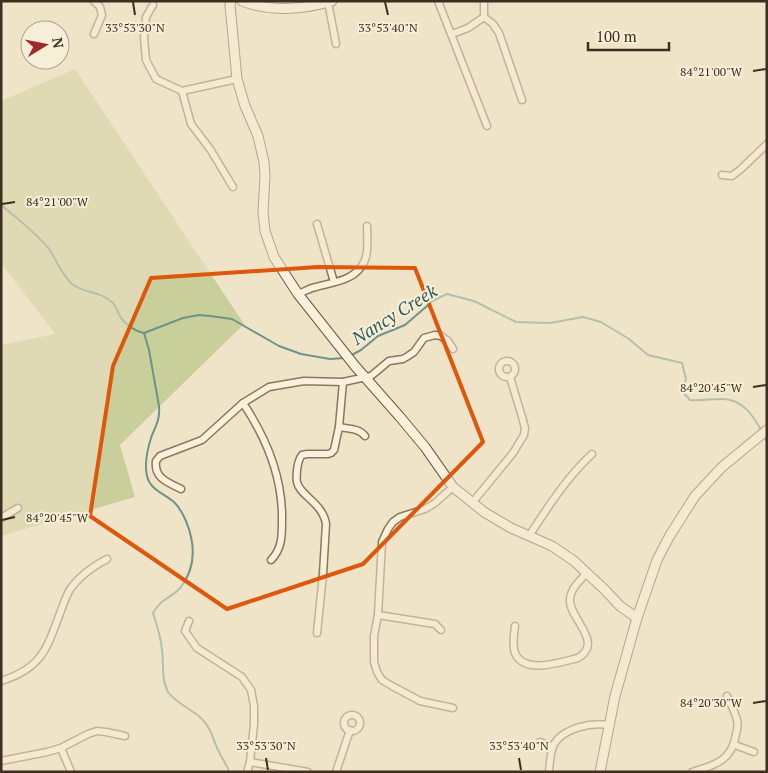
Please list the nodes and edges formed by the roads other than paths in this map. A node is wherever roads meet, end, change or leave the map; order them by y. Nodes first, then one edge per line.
1 (94, 1) edge
2 (231, 1) edge
3 (242, 1) edge
4 (438, 1) edge
5 (484, 1) edge
6 (330, 2) edge
7 (312, 4) edge
8 (153, 6) dead end
9 (484, 16) junction
10 (94, 34) dead end
11 (452, 34) junction
12 (336, 44) dead end
13 (237, 79) junction
14 (182, 91) junction
15 (522, 100) dead end
16 (487, 126) dead end
17 (767, 144) edge
18 (722, 175) dead end
19 (233, 187) dead end
20 (317, 224) dead end
21 (367, 226) dead end
22 (334, 282) junction
23 (298, 294) junction
24 (453, 349) dead end
25 (365, 377) junction
26 (510, 377) dead end
27 (343, 382) junction
28 (243, 403) junction
29 (339, 428) junction
30 (767, 430) edge
31 (365, 436) dead end
32 (592, 454) dead end
33 (452, 487) junction
34 (181, 489) dead end
35 (472, 503) junction
36 (18, 508) dead end
37 (1, 518) edge
38 (529, 536) junction
39 (107, 560) dead end
40 (271, 560) dead end
41 (586, 572) junction
42 (378, 615) junction
43 (637, 618) junction
44 (189, 621) dead end
45 (515, 626) dead end
46 (441, 630) dead end
47 (317, 633) dead end
48 (1, 681) edge
49 (727, 696) dead end
50 (453, 708) dead end
51 (608, 725) junction
52 (350, 730) dead end
53 (125, 736) dead end
54 (540, 742) dead end
55 (735, 745) junction
56 (553, 747) junction
57 (61, 748) junction
58 (754, 752) dead end
59 (1, 761) edge
60 (250, 762) junction
61 (71, 772) edge
62 (248, 772) edge
63 (308, 772) edge
64 (336, 772) edge
65 (550, 772) edge
66 (600, 772) edge
67 (692, 772) edge

1 - 10 street
2 - 13 street
3 - 7 street
4 - 11 street
5 - 9 street
6 - 7 street
6 - 12 street
8 - 14 street
9 - 11 street
9 - 15 street
11 - 16 street
13 - 14 street
13 - 23 street
14 - 19 street
17 - 18 street
20 - 22 street
21 - 22 street
22 - 23 street
23 - 25 street
24 - 25 street
25 - 27 street
25 - 33 street
26 - 35 street
27 - 28 street
27 - 29 street
28 - 34 street
28 - 40 street
29 - 31 street
29 - 47 street
30 - 43 street
32 - 38 street
33 - 35 street
33 - 42 street
35 - 38 street
36 - 37 street
38 - 41 street
39 - 48 street
41 - 43 street
41 - 45 street
42 - 46 street
42 - 50 street
43 - 51 street
44 - 60 street
49 - 55 street
51 - 56 street
51 - 66 street
52 - 64 street
53 - 57 street
54 - 56 street
55 - 58 street
55 - 67 street
56 - 65 street
57 - 59 street
57 - 61 street
60 - 62 street
60 - 63 street

